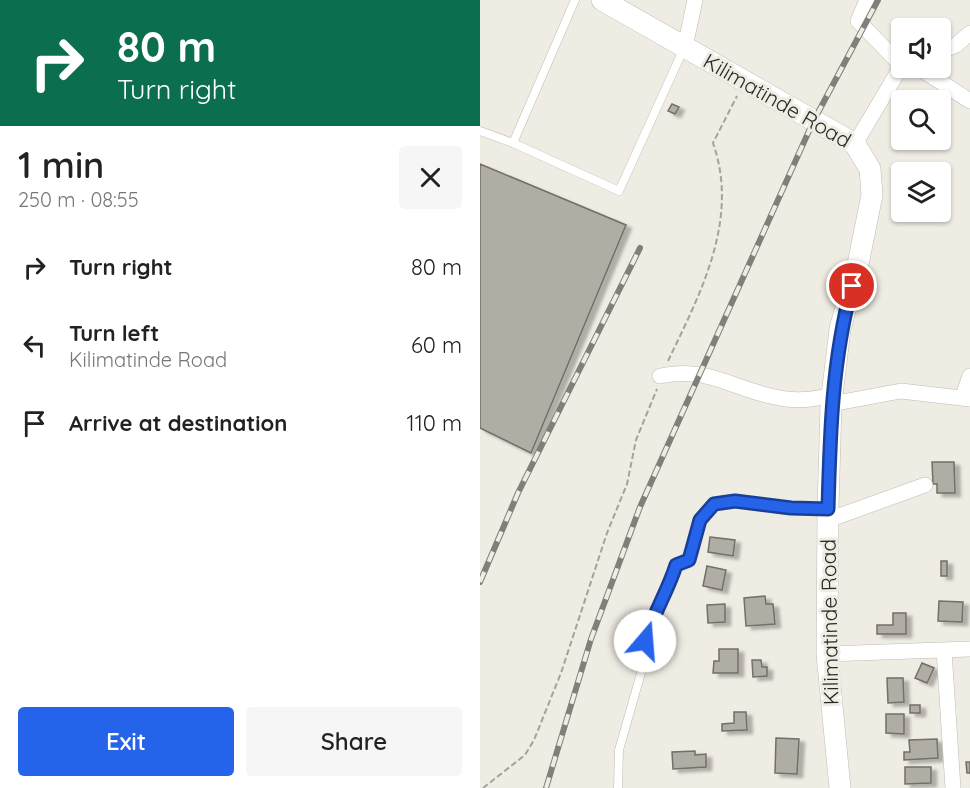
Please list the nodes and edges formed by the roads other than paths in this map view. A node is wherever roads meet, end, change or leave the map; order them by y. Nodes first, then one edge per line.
1 (575, 0) edge
2 (602, 0) edge
3 (695, 0) edge
4 (867, 0) edge
5 (970, 33) edge
6 (685, 46) junction
7 (951, 47) edge
8 (891, 55) edge
9 (893, 78) edge
10 (934, 78) edge
11 (970, 101) edge
12 (480, 131) edge
13 (513, 142) junction
14 (855, 144) junction
15 (660, 376) road end
16 (970, 376) edge
17 (967, 398) edge
18 (831, 400) junction
19 (925, 485) dead end
20 (828, 515) junction
21 (970, 649) edge
22 (944, 650) junction
23 (827, 654) junction
24 (618, 788) edge
25 (840, 788) edge
26 (953, 788) edge

1 - 13 lane
2 - 6 main road, Kilimatinde Road
3 - 6 street
4 - 8 street
5 - 7 street
6 - 13 lane
6 - 14 main road, Kilimatinde Road
9 - 14 street
10 - 11 street
12 - 13 lane
14 - 18 main road, Kilimatinde Road
15 - 18 street
16 - 17 street
17 - 18 street
18 - 20 main road, Kilimatinde Road
19 - 20 street
20 - 23 main road, Kilimatinde Road
20 - 24 lane
21 - 22 street
22 - 23 street
22 - 26 street
23 - 25 main road, Kilimatinde Road

